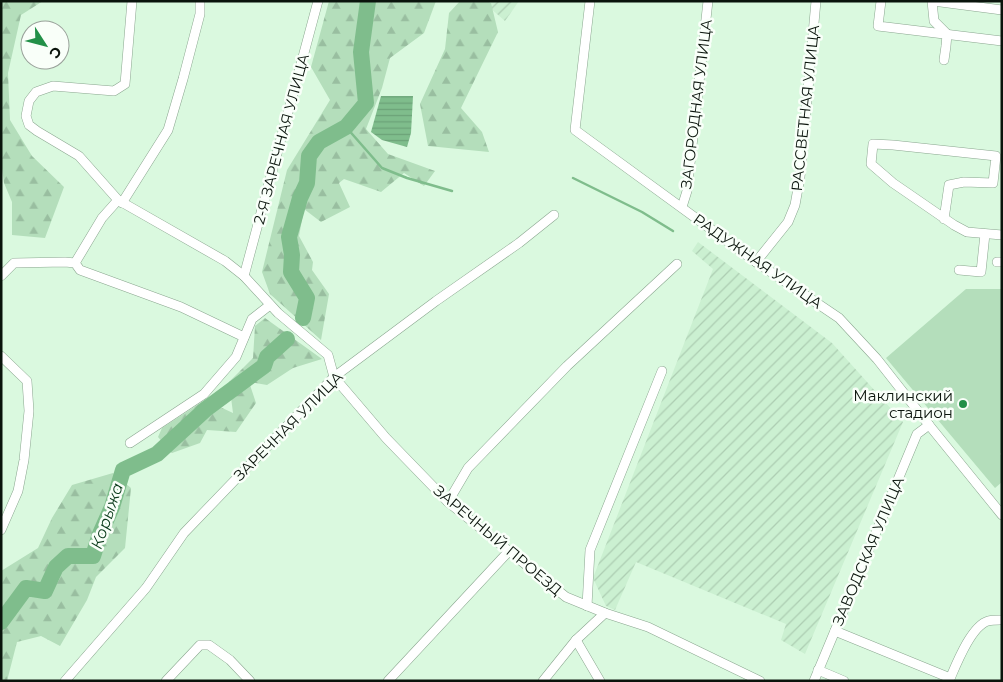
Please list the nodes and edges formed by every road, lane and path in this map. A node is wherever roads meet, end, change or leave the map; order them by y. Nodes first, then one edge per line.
1 (132, 1) edge
2 (200, 1) edge
3 (318, 1) edge
4 (590, 1) edge
5 (708, 1) edge
6 (816, 1) edge
7 (881, 1) edge
8 (932, 1) edge
9 (1002, 10) edge
10 (946, 34) junction
11 (1002, 42) edge
12 (944, 60) dead end
13 (120, 202) junction
14 (682, 207) junction
15 (554, 215) dead end
16 (944, 219) junction
17 (985, 234) junction
18 (1002, 235) edge
19 (756, 262) junction
20 (75, 263) junction
21 (676, 264) dead end
22 (959, 270) dead end
23 (1, 276) edge
24 (244, 276) junction
25 (270, 305) junction
26 (244, 337) junction
27 (1, 356) edge
28 (662, 371) dead end
29 (334, 377) junction
30 (929, 425) junction
31 (130, 443) dead end
32 (448, 502) junction
33 (1002, 514) edge
34 (1, 530) edge
35 (509, 551) junction
36 (587, 606) junction
37 (605, 613) junction
38 (1001, 619) edge
39 (835, 631) junction
40 (576, 640) junction
41 (818, 670) junction
42 (950, 680) edge
43 (65, 681) edge
44 (166, 681) edge
45 (250, 681) edge
46 (388, 681) edge
47 (543, 681) edge
48 (600, 681) edge
49 (760, 681) edge
50 (814, 681) edge
51 (844, 681) edge

1 - 13 street
2 - 13 street
3 - 24 street, 2-Я ЗАРЕЧНАЯ УЛИЦА
4 - 14 street, РАДУЖНАЯ УЛИЦА
5 - 14 street, ЗАГОРОДНАЯ УЛИЦА
6 - 19 street, РАССВЕТНАЯ УЛИЦА
7 - 10 street
8 - 9 street
8 - 10 street
10 - 11 street
10 - 12 street
13 - 20 street
13 - 24 street
14 - 19 street, РАДУЖНАЯ УЛИЦА
15 - 29 street, ЗАРЕЧНАЯ УЛИЦА
16 - 16 street
16 - 17 street
17 - 18 street
17 - 22 street
19 - 30 street, РАДУЖНАЯ УЛИЦА
20 - 23 street
20 - 26 street
21 - 32 street
24 - 25 street
25 - 26 street
25 - 29 street
26 - 31 street
27 - 34 street
28 - 36 street
29 - 32 street, ЗАРЕЧНЫЙ ПРОЕЗД
29 - 43 street, ЗАРЕЧНАЯ УЛИЦА
30 - 33 street, РАДУЖНАЯ УЛИЦА
30 - 39 street, ЗАВОДСКАЯ УЛИЦА
32 - 35 street, ЗАРЕЧНЫЙ ПРОЕЗД
35 - 36 street, ЗАРЕЧНЫЙ ПРОЕЗД
35 - 46 street
36 - 37 street, ЗАРЕЧНЫЙ ПРОЕЗД
37 - 40 street
37 - 49 street, ЗАРЕЧНЫЙ ПРОЕЗД
38 - 42 street
39 - 41 street, ЗАВОДСКАЯ УЛИЦА
39 - 42 street
40 - 47 street
40 - 48 street
41 - 50 street, ЗАВОДСКАЯ УЛИЦА
41 - 51 street
44 - 45 street

